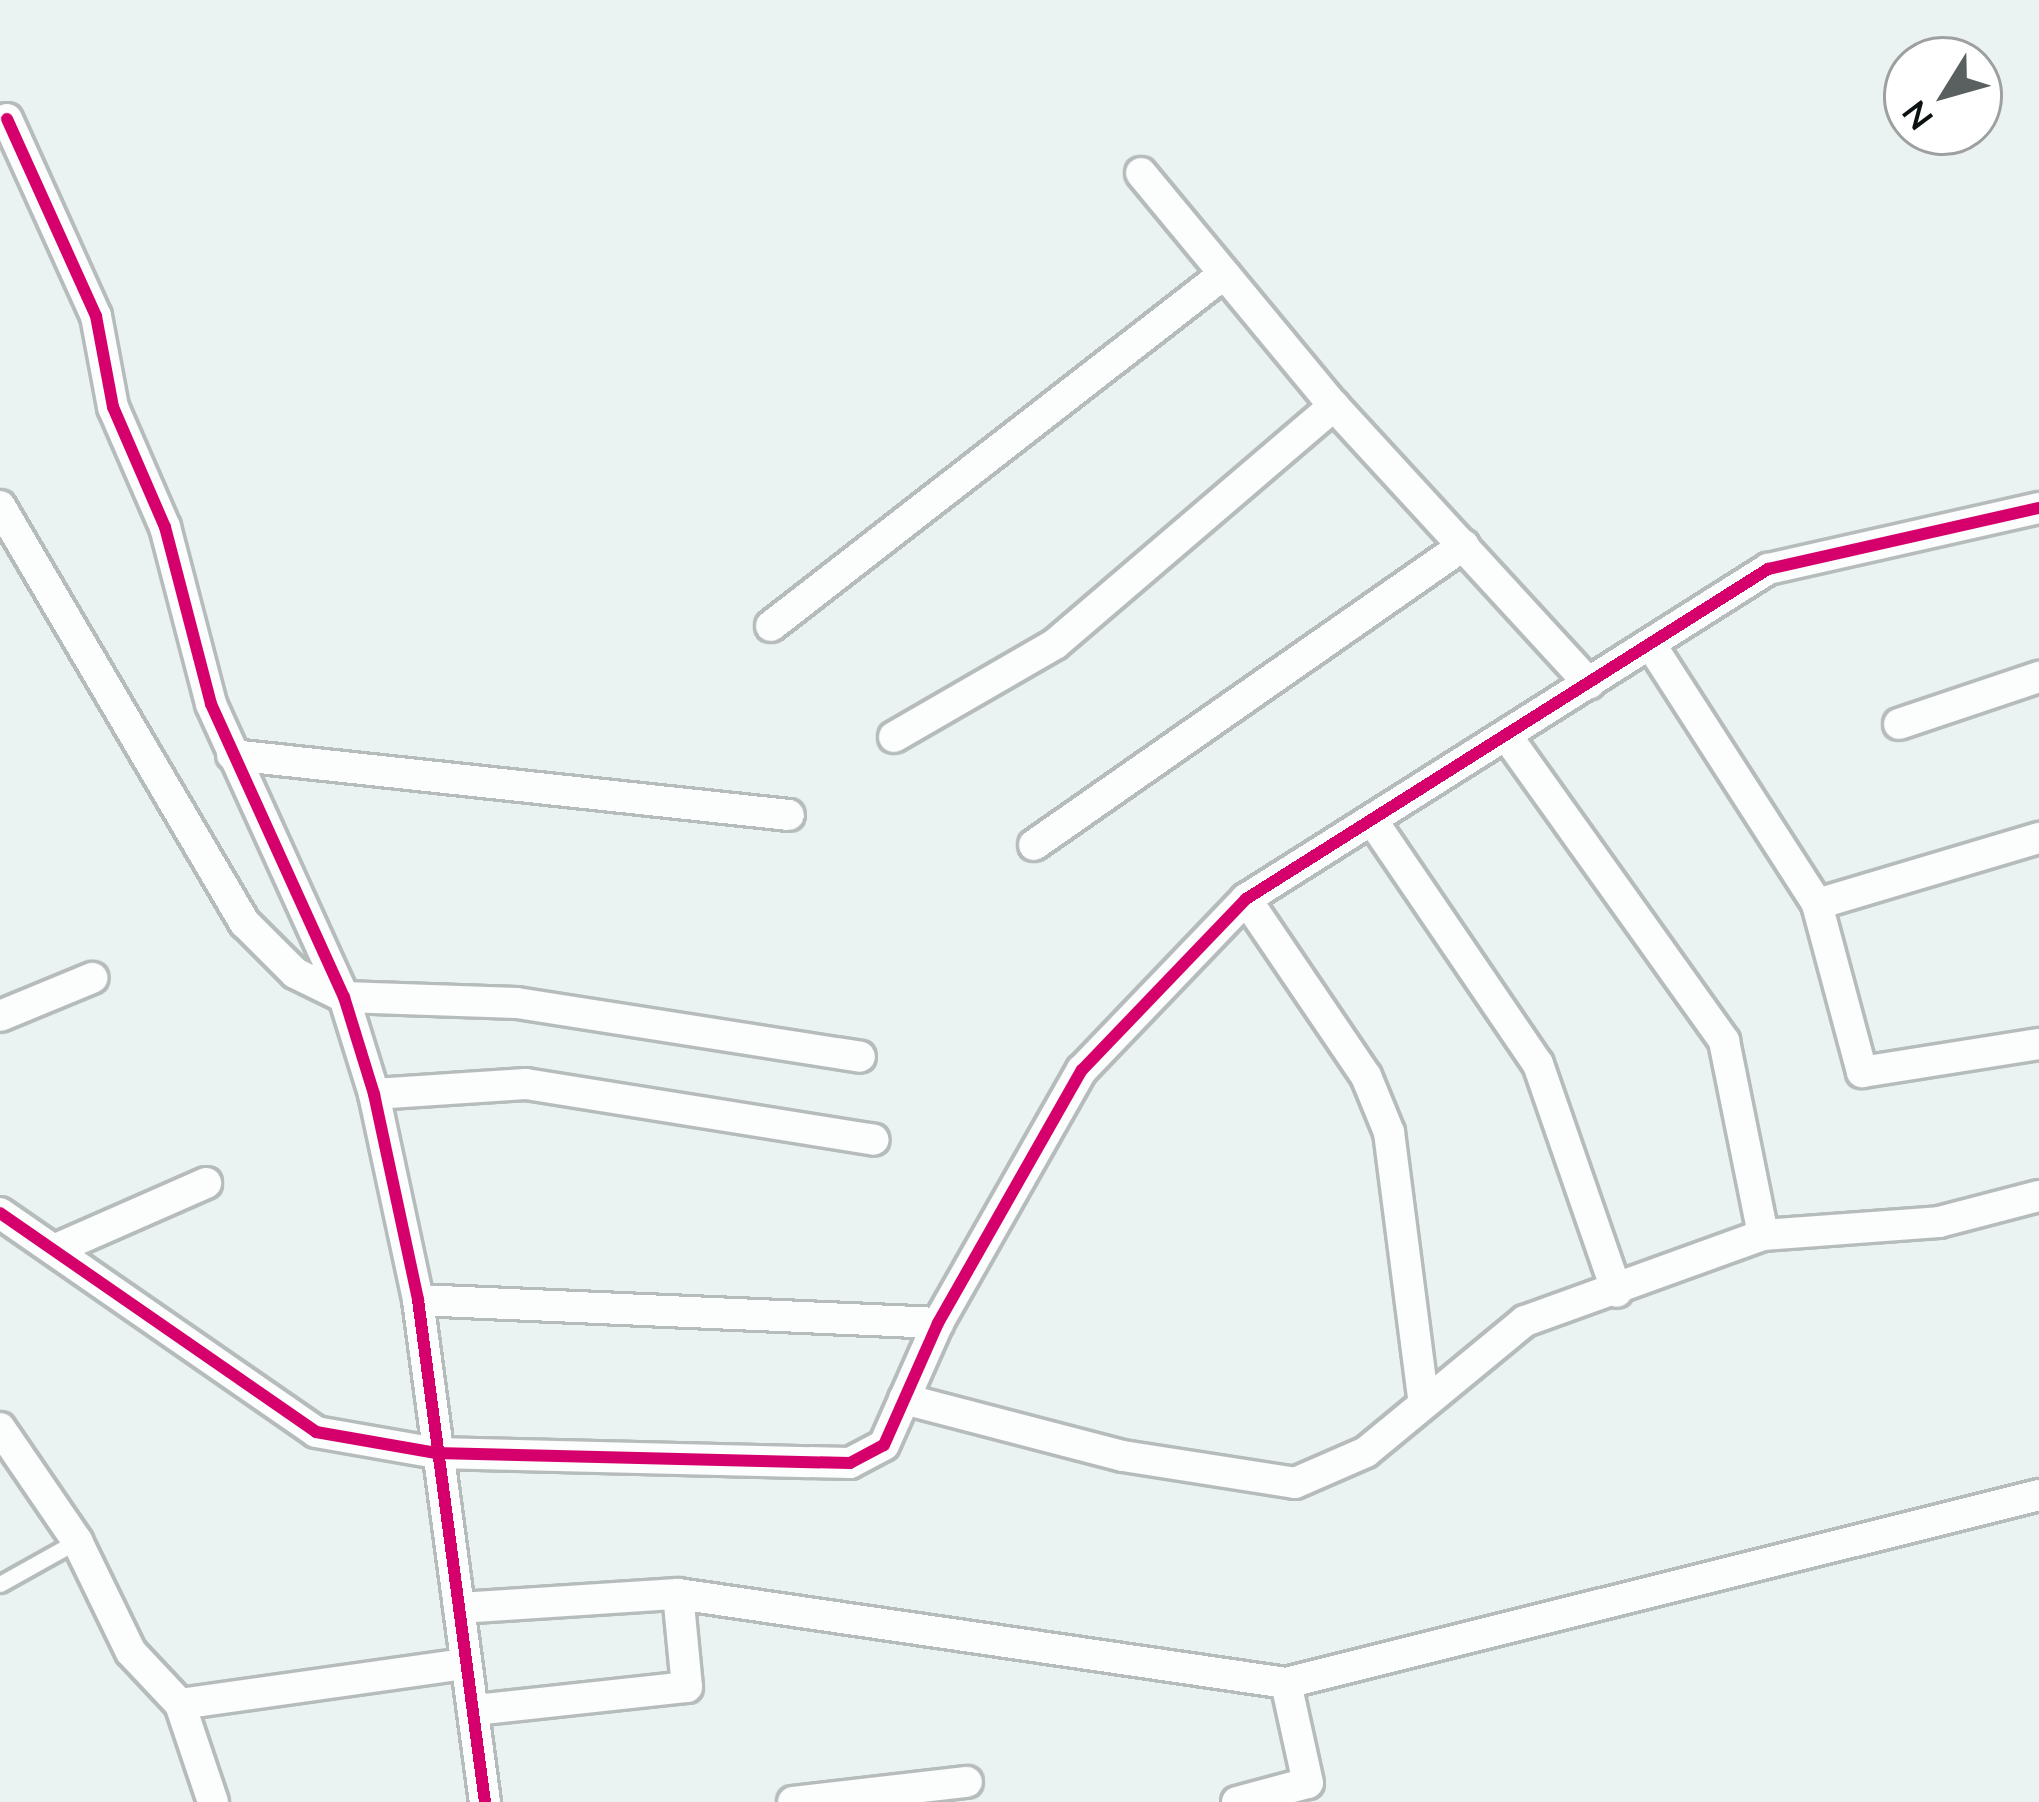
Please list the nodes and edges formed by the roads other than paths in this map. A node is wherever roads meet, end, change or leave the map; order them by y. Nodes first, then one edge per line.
1 (7, 118) dead end
2 (1141, 173) dead end
3 (1224, 274) junction
4 (1334, 406) junction
5 (0, 506) edge
6 (2039, 508) edge
7 (1464, 545) junction
8 (771, 626) dead end
9 (1652, 645) junction
10 (2039, 677) edge
11 (1589, 683) junction
12 (1899, 724) dead end
13 (1506, 735) junction
14 (894, 737) dead end
15 (232, 755) junction
16 (789, 814) dead end
17 (1372, 820) junction
18 (2039, 838) edge
19 (1034, 845) dead end
20 (1246, 899) junction
21 (1816, 904) junction
22 (92, 978) dead end
23 (344, 998) junction
24 (0, 1016) edge
25 (2039, 1044) edge
26 (860, 1057) dead end
27 (374, 1094) junction
28 (874, 1139) dead end
29 (206, 1183) dead end
30 (2039, 1196) edge
31 (0, 1213) edge
32 (1763, 1235) junction
33 (56, 1249) junction
34 (1617, 1292) junction
35 (418, 1300) junction
36 (938, 1323) junction
37 (1423, 1397) junction
38 (904, 1399) junction
39 (0, 1428) edge
40 (436, 1453) junction
41 (2039, 1495) edge
42 (77, 1541) junction
43 (0, 1584) edge
44 (678, 1594) junction
45 (459, 1608) junction
46 (466, 1664) junction
47 (1286, 1683) junction
48 (180, 1704) junction
49 (475, 1710) junction
50 (968, 1782) dead end
51 (213, 1802) edge
52 (484, 1802) edge
53 (793, 1802) edge
54 (1237, 1802) edge

1 - 15 street
2 - 3 street
3 - 4 street
3 - 8 street
4 - 7 street
4 - 14 street
5 - 23 street
6 - 9 street
7 - 11 street
7 - 19 street
9 - 11 street
9 - 21 street
10 - 12 street
11 - 13 street
13 - 17 street
13 - 32 street
15 - 16 street
15 - 23 street
17 - 20 street
17 - 34 street
18 - 21 street
20 - 36 street
20 - 37 street
21 - 25 street
22 - 24 street
23 - 26 street
23 - 27 street
27 - 28 street
27 - 35 street
29 - 33 street
30 - 32 street
31 - 33 street
32 - 34 street
33 - 40 street
34 - 37 street
35 - 36 street
35 - 40 street
36 - 38 street
37 - 38 street
38 - 40 street
39 - 42 street
40 - 45 street
41 - 47 street
42 - 43 lane
42 - 48 street
44 - 45 street
44 - 47 street
44 - 49 street
45 - 46 street
46 - 48 street
46 - 49 street
47 - 54 street
48 - 51 street
49 - 52 street
50 - 53 street

